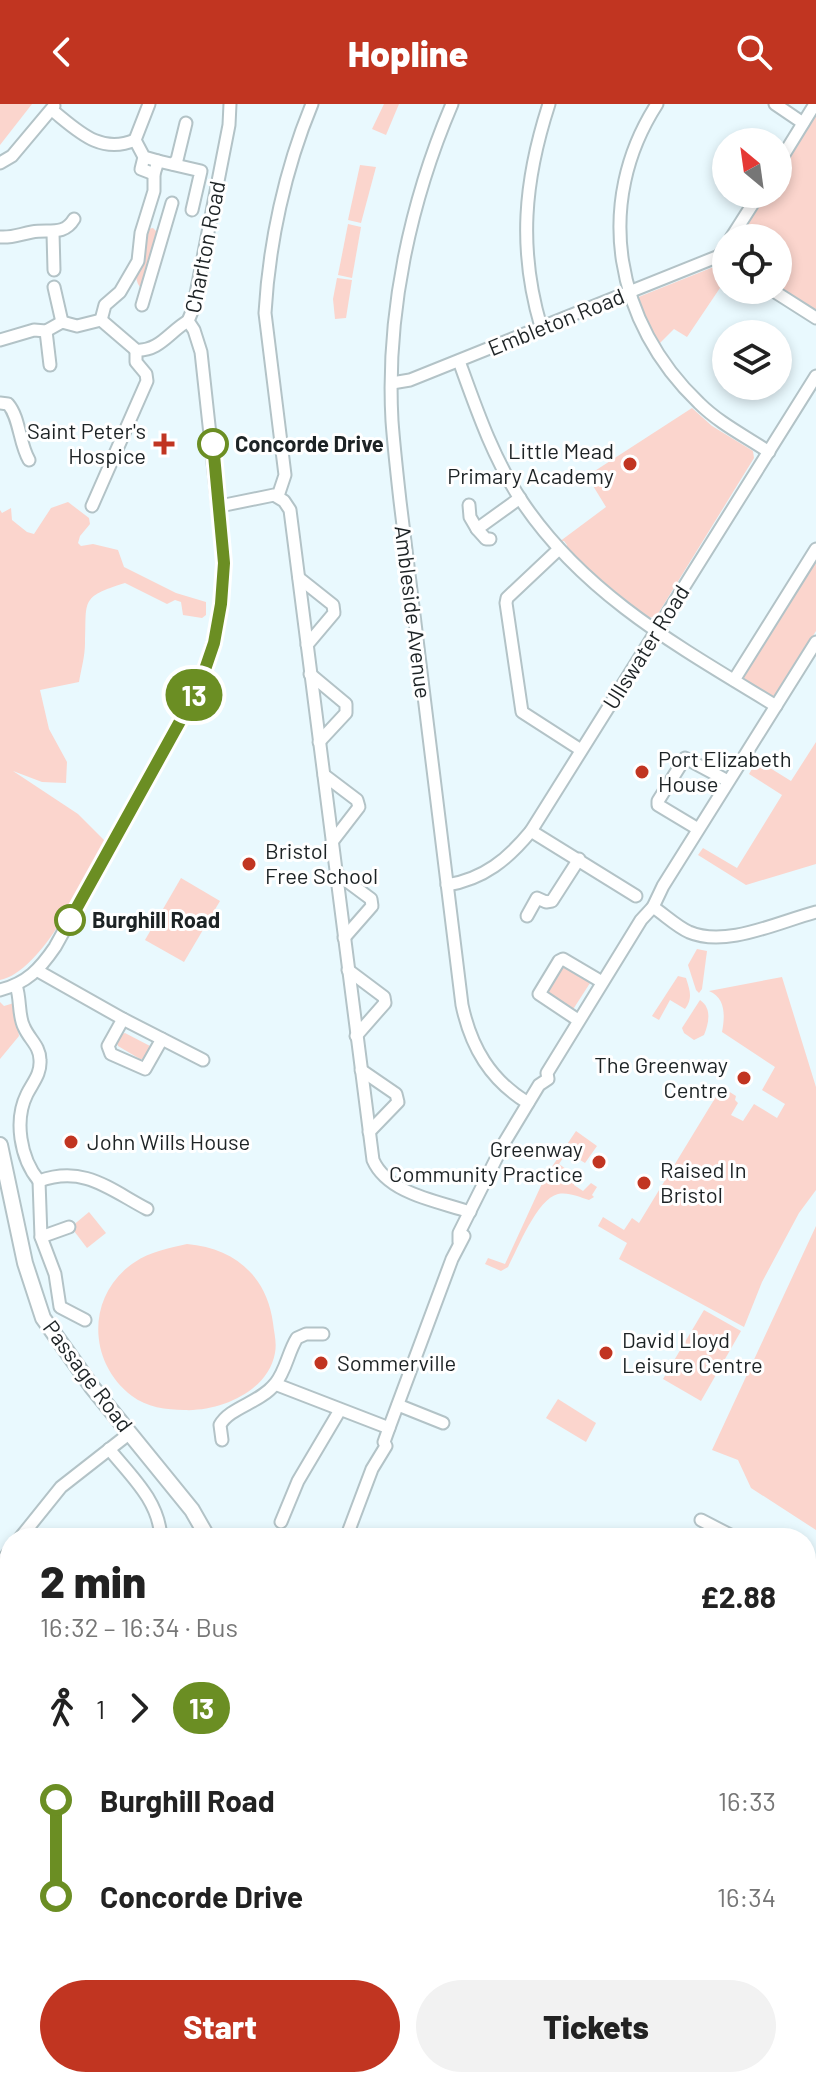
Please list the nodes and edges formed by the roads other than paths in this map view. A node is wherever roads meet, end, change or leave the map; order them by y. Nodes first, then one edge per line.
1 (149, 104) edge
2 (230, 104) edge
3 (312, 104) edge
4 (452, 104) edge
5 (549, 104) edge
6 (657, 104) edge
7 (775, 104) edge
8 (815, 104) edge
9 (54, 107) edge
10 (186, 123) dead end
11 (803, 123) junction
12 (135, 140) junction
13 (792, 141) edge
14 (144, 157) junction
15 (158, 161) junction
16 (0, 163) edge
17 (173, 164) junction
18 (154, 174) junction
19 (172, 203) dead end
20 (192, 210) dead end
21 (74, 219) dead end
22 (146, 223) junction
23 (164, 228) junction
24 (53, 233) junction
25 (0, 237) edge
26 (712, 259) edge
27 (54, 270) dead end
28 (126, 284) junction
29 (54, 287) dead end
30 (628, 293) junction
31 (792, 303) edge
32 (816, 318) edge
33 (101, 320) junction
34 (188, 321) junction
35 (62, 322) junction
36 (541, 327) junction
37 (46, 331) junction
38 (0, 340) edge
39 (136, 350) junction
40 (459, 361) junction
41 (50, 365) dead end
42 (816, 376) edge
43 (392, 383) junction
44 (0, 403) edge
45 (769, 452) junction
46 (29, 460) dead end
47 (278, 496) junction
48 (520, 498) junction
49 (469, 505) dead end
50 (92, 506) dead end
51 (220, 506) junction
52 (477, 529) junction
53 (490, 539) dead end
54 (559, 549) junction
55 (816, 549) edge
56 (299, 578) junction
57 (655, 631) junction
58 (816, 642) edge
59 (307, 645) junction
60 (310, 674) junction
61 (734, 680) junction
62 (776, 706) junction
63 (319, 742) junction
64 (581, 750) junction
65 (324, 775) junction
66 (728, 781) junction
67 (698, 829) junction
68 (531, 831) junction
69 (332, 842) junction
70 (579, 859) junction
71 (336, 873) junction
72 (447, 885) junction
73 (636, 896) dead end
74 (653, 907) junction
75 (816, 912) edge
76 (527, 916) dead end
77 (344, 938) junction
78 (348, 970) junction
79 (38, 971) junction
80 (602, 982) junction
81 (16, 985) junction
82 (0, 990) edge
83 (123, 1019) junction
84 (578, 1020) junction
85 (356, 1036) junction
86 (162, 1039) junction
87 (203, 1060) dead end
88 (361, 1070) junction
89 (528, 1103) junction
90 (369, 1132) junction
91 (0, 1145) edge
92 (39, 1181) junction
93 (147, 1209) dead end
94 (470, 1212) junction
95 (69, 1227) dead end
96 (41, 1237) junction
97 (85, 1320) dead end
98 (323, 1334) dead end
99 (275, 1384) junction
100 (398, 1405) junction
101 (340, 1410) junction
102 (443, 1423) dead end
103 (389, 1428) junction
104 (130, 1433) junction
105 (222, 1440) dead end
106 (109, 1449) junction
107 (701, 1520) dead end
108 (281, 1522) dead end
109 (28, 1528) edge
110 (160, 1528) edge
111 (202, 1528) edge
112 (350, 1528) edge
113 (717, 1528) edge

1 - 12 street
2 - 34 street, Charlton Road
3 - 47 street
4 - 43 street, Ambleside Avenue
5 - 36 street
6 - 30 street
7 - 11 street
8 - 11 street
9 - 12 street
9 - 16 street
10 - 17 street
11 - 13 street
12 - 14 street
14 - 15 street
14 - 18 street
15 - 17 street
15 - 18 street
17 - 20 street
18 - 22 street
19 - 23 street
21 - 24 street
22 - 23 street
22 - 28 street
23 - 28 street
24 - 25 street
24 - 27 street
26 - 30 street, Embleton Road
28 - 33 street
29 - 35 street
30 - 36 street, Embleton Road
30 - 45 street
31 - 32 street
33 - 35 street
33 - 39 street
34 - 39 street
34 - 51 street, Charlton Road
35 - 37 street
36 - 40 street, Embleton Road
37 - 38 street
37 - 41 street
39 - 50 street
40 - 43 street, Embleton Road
40 - 48 street
42 - 45 street, Ullswater Road
43 - 72 street, Ambleside Avenue
44 - 46 street
45 - 57 street, Ullswater Road
47 - 51 street
47 - 56 street
48 - 52 street
48 - 54 street
49 - 52 street
51 - 79 street, Charlton Road
52 - 53 street
54 - 57 street
54 - 64 street
55 - 61 street
56 - 59 street
56 - 59 street
57 - 61 street
57 - 64 street, Ullswater Road
58 - 62 street
59 - 60 street
60 - 63 street
60 - 63 street
61 - 62 street
62 - 66 street
63 - 65 street
64 - 68 street, Ullswater Road
65 - 69 street
65 - 69 street
66 - 67 street
66 - 67 street
67 - 74 street
68 - 70 street
68 - 72 street, Ullswater Road
69 - 71 street
70 - 73 street
70 - 76 street
71 - 77 street
71 - 77 street
72 - 89 street, Ambleside Avenue
74 - 75 street
74 - 80 street
77 - 78 street
78 - 85 street
78 - 85 street
79 - 81 street, Charlton Road
79 - 83 street
80 - 84 street
80 - 84 street
81 - 82 street, Charlton Road
81 - 92 street
83 - 86 street
83 - 86 street
84 - 89 street
85 - 88 street
86 - 87 street
88 - 90 street
88 - 90 street
89 - 94 street
90 - 94 street
91 - 104 main road, Passage Road
92 - 93 street
92 - 96 street
94 - 100 street
95 - 96 street
96 - 97 street
98 - 99 street
99 - 101 street
99 - 105 street
100 - 102 street
100 - 103 street
101 - 103 street
101 - 108 street
103 - 112 street
104 - 106 street
104 - 111 main road, Passage Road
106 - 109 street
106 - 110 street
107 - 113 street

